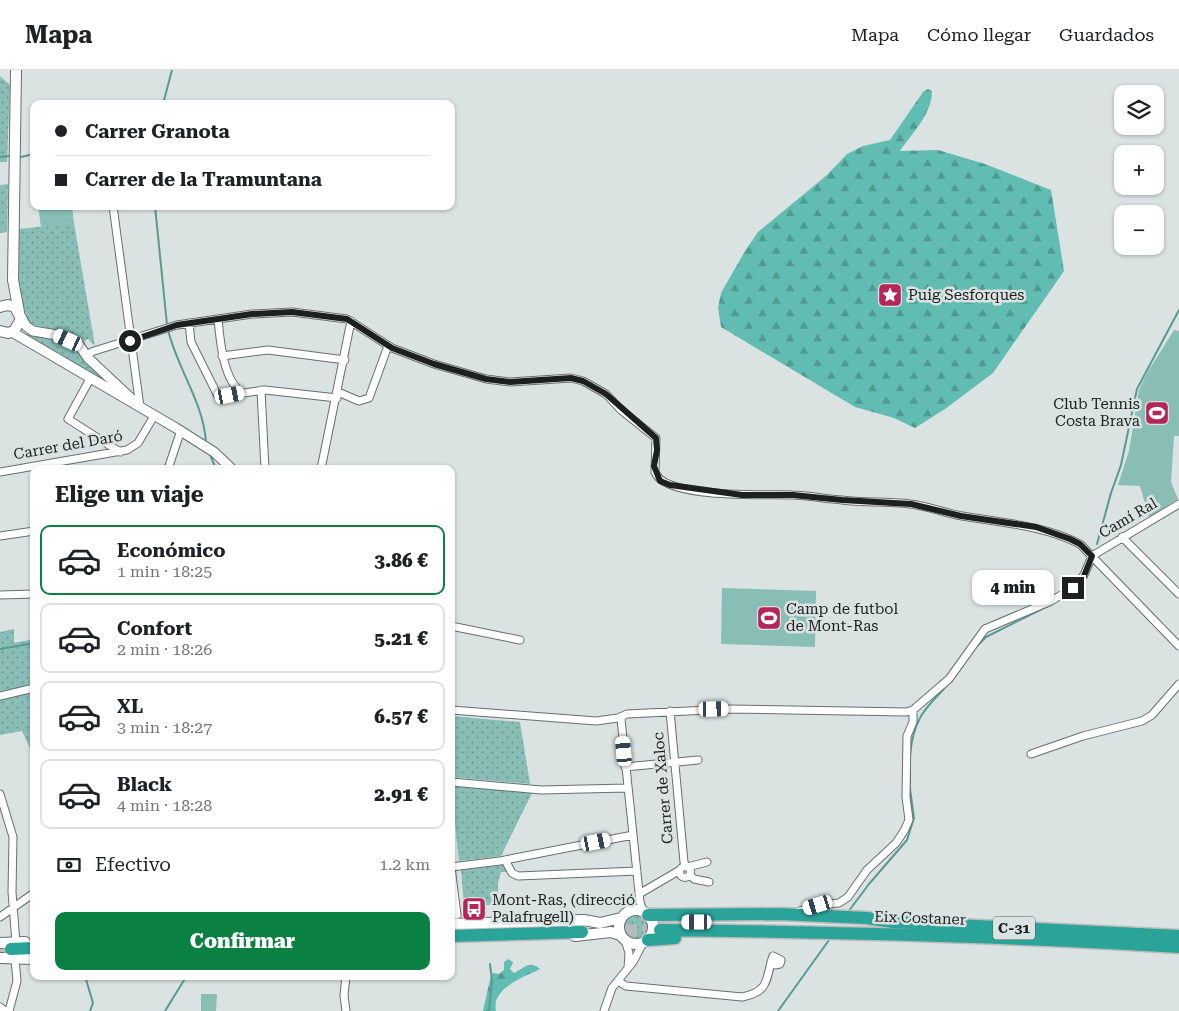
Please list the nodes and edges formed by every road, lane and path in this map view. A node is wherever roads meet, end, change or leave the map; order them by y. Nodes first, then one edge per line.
1 (16, 70) edge
2 (114, 210) edge
3 (13, 280) junction
4 (0, 307) edge
5 (20, 314) junction
6 (218, 319) junction
7 (351, 321) junction
8 (189, 323) junction
9 (7, 333) edge
10 (130, 341) junction
11 (390, 347) junction
12 (98, 350) junction
13 (84, 351) junction
14 (222, 356) junction
15 (345, 360) junction
16 (90, 379) junction
17 (260, 390) junction
18 (242, 393) junction
19 (338, 395) junction
20 (140, 407) junction
21 (154, 416) junction
22 (181, 430) junction
23 (120, 452) junction
24 (42, 465) edge
25 (169, 465) edge
26 (228, 465) edge
27 (265, 465) edge
28 (323, 465) edge
29 (30, 467) edge
30 (0, 472) edge
31 (1179, 504) edge
32 (30, 532) edge
33 (0, 536) edge
34 (1122, 537) junction
35 (1092, 556) junction
36 (30, 594) edge
37 (1179, 594) edge
38 (0, 595) edge
39 (455, 627) edge
40 (520, 640) dead end
41 (1179, 646) edge
42 (1179, 684) edge
43 (30, 689) edge
44 (0, 696) edge
45 (455, 710) edge
46 (913, 710) junction
47 (670, 711) junction
48 (623, 716) junction
49 (1031, 754) dead end
50 (698, 760) dead end
51 (675, 762) junction
52 (625, 767) junction
53 (455, 782) edge
54 (627, 788) junction
55 (0, 794) edge
56 (632, 835) junction
57 (505, 860) junction
58 (707, 862) dead end
59 (455, 866) edge
60 (686, 869) junction
61 (637, 871) junction
62 (709, 882) dead end
63 (639, 894) junction
64 (30, 897) edge
65 (13, 908) junction
66 (779, 914) junction
67 (647, 915) junction
68 (0, 917) edge
69 (621, 918) junction
70 (455, 920) edge
71 (893, 922) junction
72 (455, 930) edge
73 (1179, 931) edge
74 (884, 933) junction
75 (1134, 933) junction
76 (455, 936) edge
77 (1179, 936) edge
78 (623, 938) junction
79 (1071, 940) junction
80 (645, 941) junction
81 (455, 942) edge
82 (30, 943) edge
83 (1179, 947) edge
84 (30, 948) edge
85 (11, 950) edge
86 (1179, 951) edge
87 (30, 953) edge
88 (30, 957) edge
89 (0, 958) edge
90 (771, 962) dead end
91 (628, 968) junction
92 (346, 980) edge
93 (618, 981) junction
94 (0, 1007) edge
95 (5, 1011) edge
96 (9, 1011) edge
97 (343, 1011) edge
98 (604, 1011) edge

1 - 3 main road
2 - 10 street
3 - 4 main road
3 - 5 main road
4 - 5 main road
5 - 9 main road
5 - 13 street
6 - 7 street
6 - 8 street
6 - 14 street
7 - 11 street
7 - 15 street
8 - 10 street
8 - 18 street
9 - 16 street
10 - 12 street
10 - 20 street
11 - 19 street
11 - 35 street, Camí Ral
12 - 13 street
12 - 13 street
13 - 20 street
14 - 15 street
14 - 18 street
15 - 19 street
16 - 20 street
16 - 23 street
17 - 18 street
17 - 19 street
17 - 27 street
19 - 28 street
20 - 21 street
21 - 22 street
21 - 23 street, Carrer del Daró
22 - 25 street
22 - 26 street
23 - 24 street, Carrer del Daró
29 - 30 street, Carrer del Daró
31 - 34 street, Camí Ral
32 - 33 street
34 - 35 street, Camí Ral
34 - 37 street
35 - 41 street
35 - 46 street
36 - 38 street
39 - 40 street
42 - 49 street
43 - 44 street
45 - 48 street
46 - 47 street
46 - 66 street
47 - 48 street
47 - 51 street, Carrer de Xaloc
48 - 52 street
50 - 51 street
51 - 52 street
51 - 60 street, Carrer de Xaloc
52 - 54 street
53 - 54 street
54 - 56 street
55 - 65 street
56 - 57 street
56 - 61 street
57 - 59 street
57 - 61 street
58 - 60 street
60 - 62 street
60 - 63 street
61 - 63 street
63 - 67 street
64 - 65 street
65 - 68 street
65 - 85 street
66 - 67 highway
66 - 71 highway
67 - 69 main road
67 - 71 highway, Eix Costaner / C-31
67 - 74 highway, Eix Costaner / C-31
67 - 80 main road
69 - 70 main road
69 - 78 main road
71 - 75 highway, C-31
72 - 76 highway
73 - 75 highway
74 - 79 highway, Eix Costaner / C-31
74 - 80 highway
75 - 77 highway, C-31
78 - 80 main road
78 - 81 main road
78 - 91 street
79 - 83 highway, Eix Costaner / C-31
79 - 86 highway
80 - 91 street
82 - 85 main road
84 - 85 highway
85 - 87 highway
85 - 88 main road
85 - 89 main road
85 - 96 street
90 - 93 street
91 - 93 street
92 - 97 street
93 - 98 street
94 - 95 street

